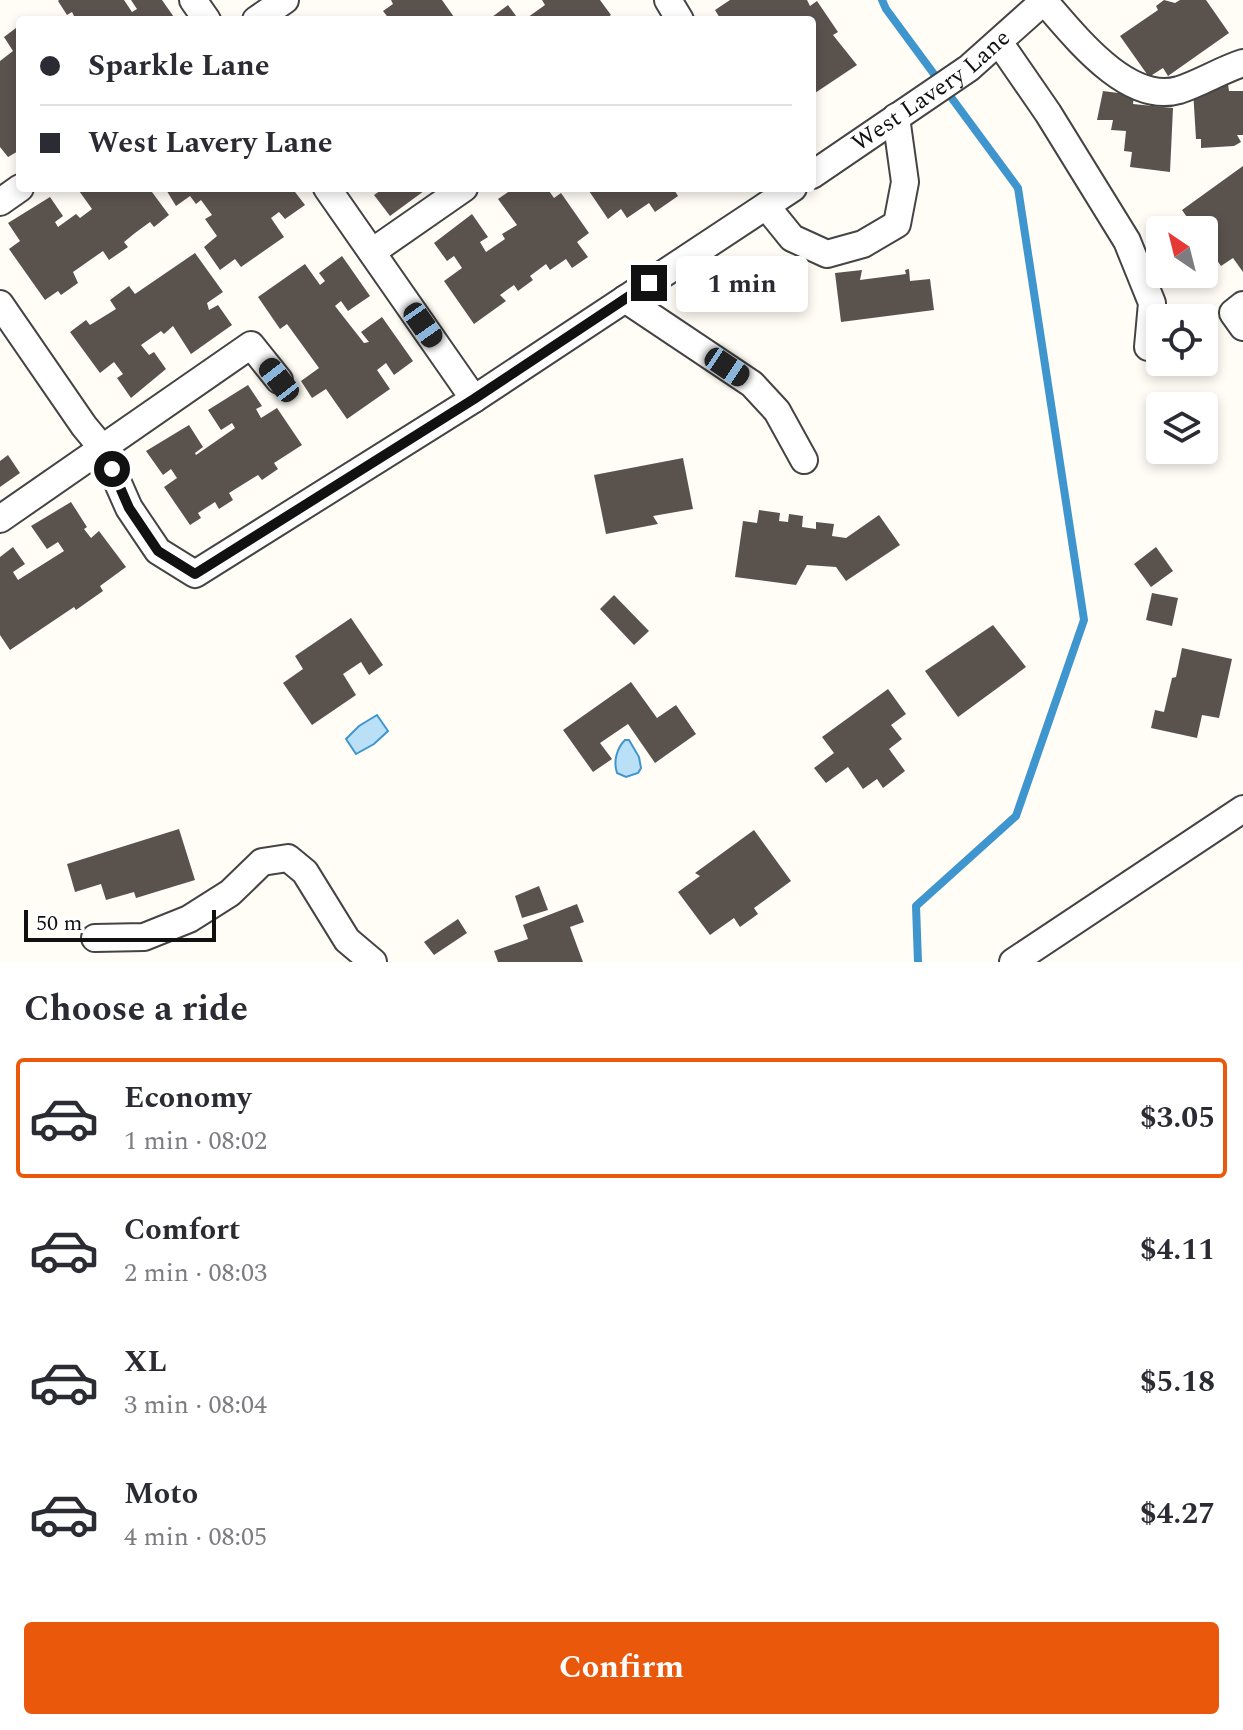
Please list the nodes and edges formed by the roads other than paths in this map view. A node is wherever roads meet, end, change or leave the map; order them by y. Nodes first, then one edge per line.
1 (285, 0) edge
2 (1045, 0) edge
3 (262, 16) edge
4 (999, 42) junction
5 (1243, 63) edge
6 (896, 117) junction
7 (816, 172) edge
8 (330, 192) edge
9 (458, 192) edge
10 (787, 192) edge
11 (766, 206) junction
12 (372, 252) junction
13 (625, 299) junction
14 (0, 304) edge
15 (1152, 304) edge
16 (279, 380) dead end
17 (474, 399) junction
18 (103, 449) junction
19 (804, 460) dead end
20 (0, 519) edge
21 (1243, 809) edge
22 (95, 938) dead end
23 (373, 962) edge
24 (1013, 962) edge

1 - 3 street
2 - 4 street, West Lavery Lane
2 - 5 street
4 - 6 street, West Lavery Lane
4 - 15 street
6 - 7 street, West Lavery Lane
6 - 11 street
8 - 12 street
9 - 12 street
10 - 11 street
11 - 13 street
12 - 17 street
13 - 17 street
13 - 19 street
14 - 18 street
16 - 18 street
17 - 18 street
18 - 20 street
21 - 24 street
22 - 23 street

